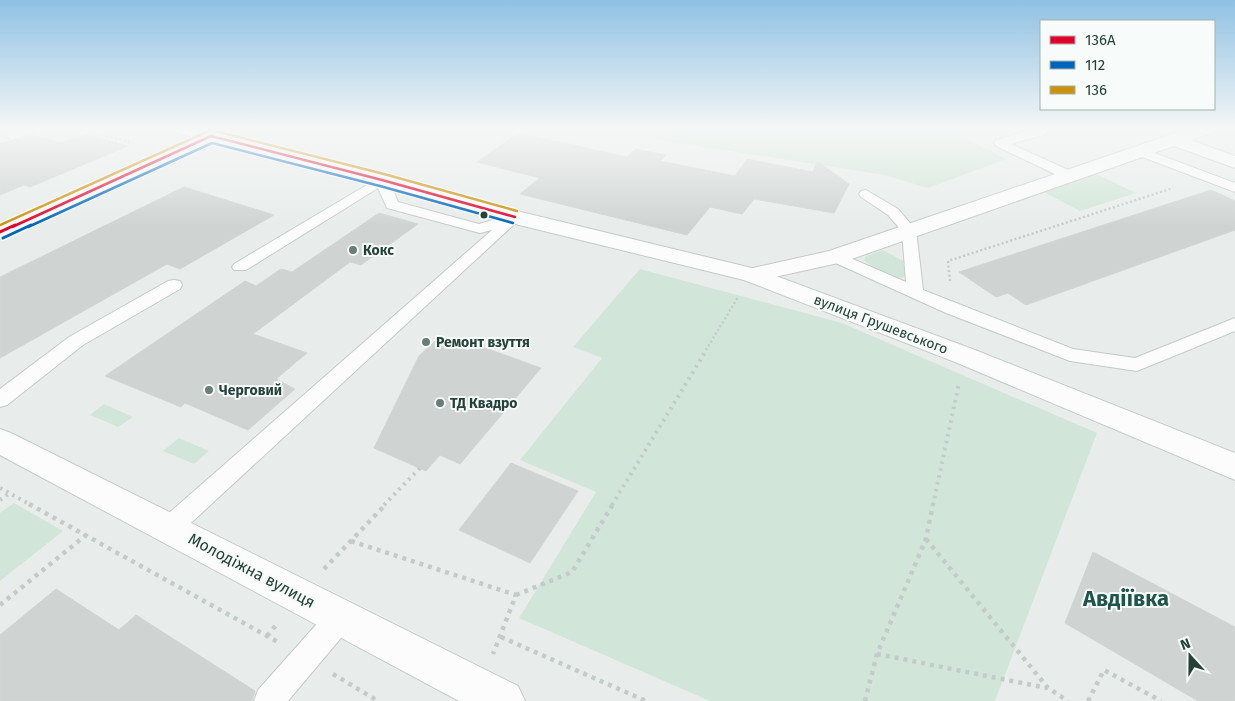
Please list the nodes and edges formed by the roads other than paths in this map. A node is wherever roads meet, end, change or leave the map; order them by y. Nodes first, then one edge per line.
1 (156, 161) edge
2 (307, 161) edge
3 (1038, 161) edge
4 (1115, 161) edge
5 (1164, 161) edge
6 (1070, 176) junction
7 (382, 180) junction
8 (1235, 188) edge
9 (866, 194) dead end
10 (515, 217) junction
11 (910, 230) junction
12 (0, 232) edge
13 (835, 257) junction
14 (240, 266) dead end
15 (752, 275) junction
16 (174, 285) dead end
17 (914, 291) junction
18 (1235, 324) edge
19 (0, 400) edge
20 (0, 441) edge
21 (1235, 467) edge
22 (170, 527) junction
23 (341, 617) junction
24 (482, 696) edge
25 (269, 701) edge

1 - 12 main road
2 - 7 main road, вулиця Грушевського
3 - 6 lane
4 - 6 main road
5 - 8 lane
6 - 11 main road
7 - 10 main road, вулиця Грушевського
7 - 14 lane
9 - 11 lane
10 - 15 main road, вулиця Грушевського
10 - 22 lane
11 - 13 main road
11 - 17 lane
13 - 15 main road
13 - 17 lane
15 - 21 main road, вулиця Грушевського
16 - 19 lane
17 - 18 lane
20 - 22 main road, Молодіжна вулиця
22 - 23 main road, Молодіжна вулиця
23 - 24 main road, Молодіжна вулиця
23 - 25 lane

